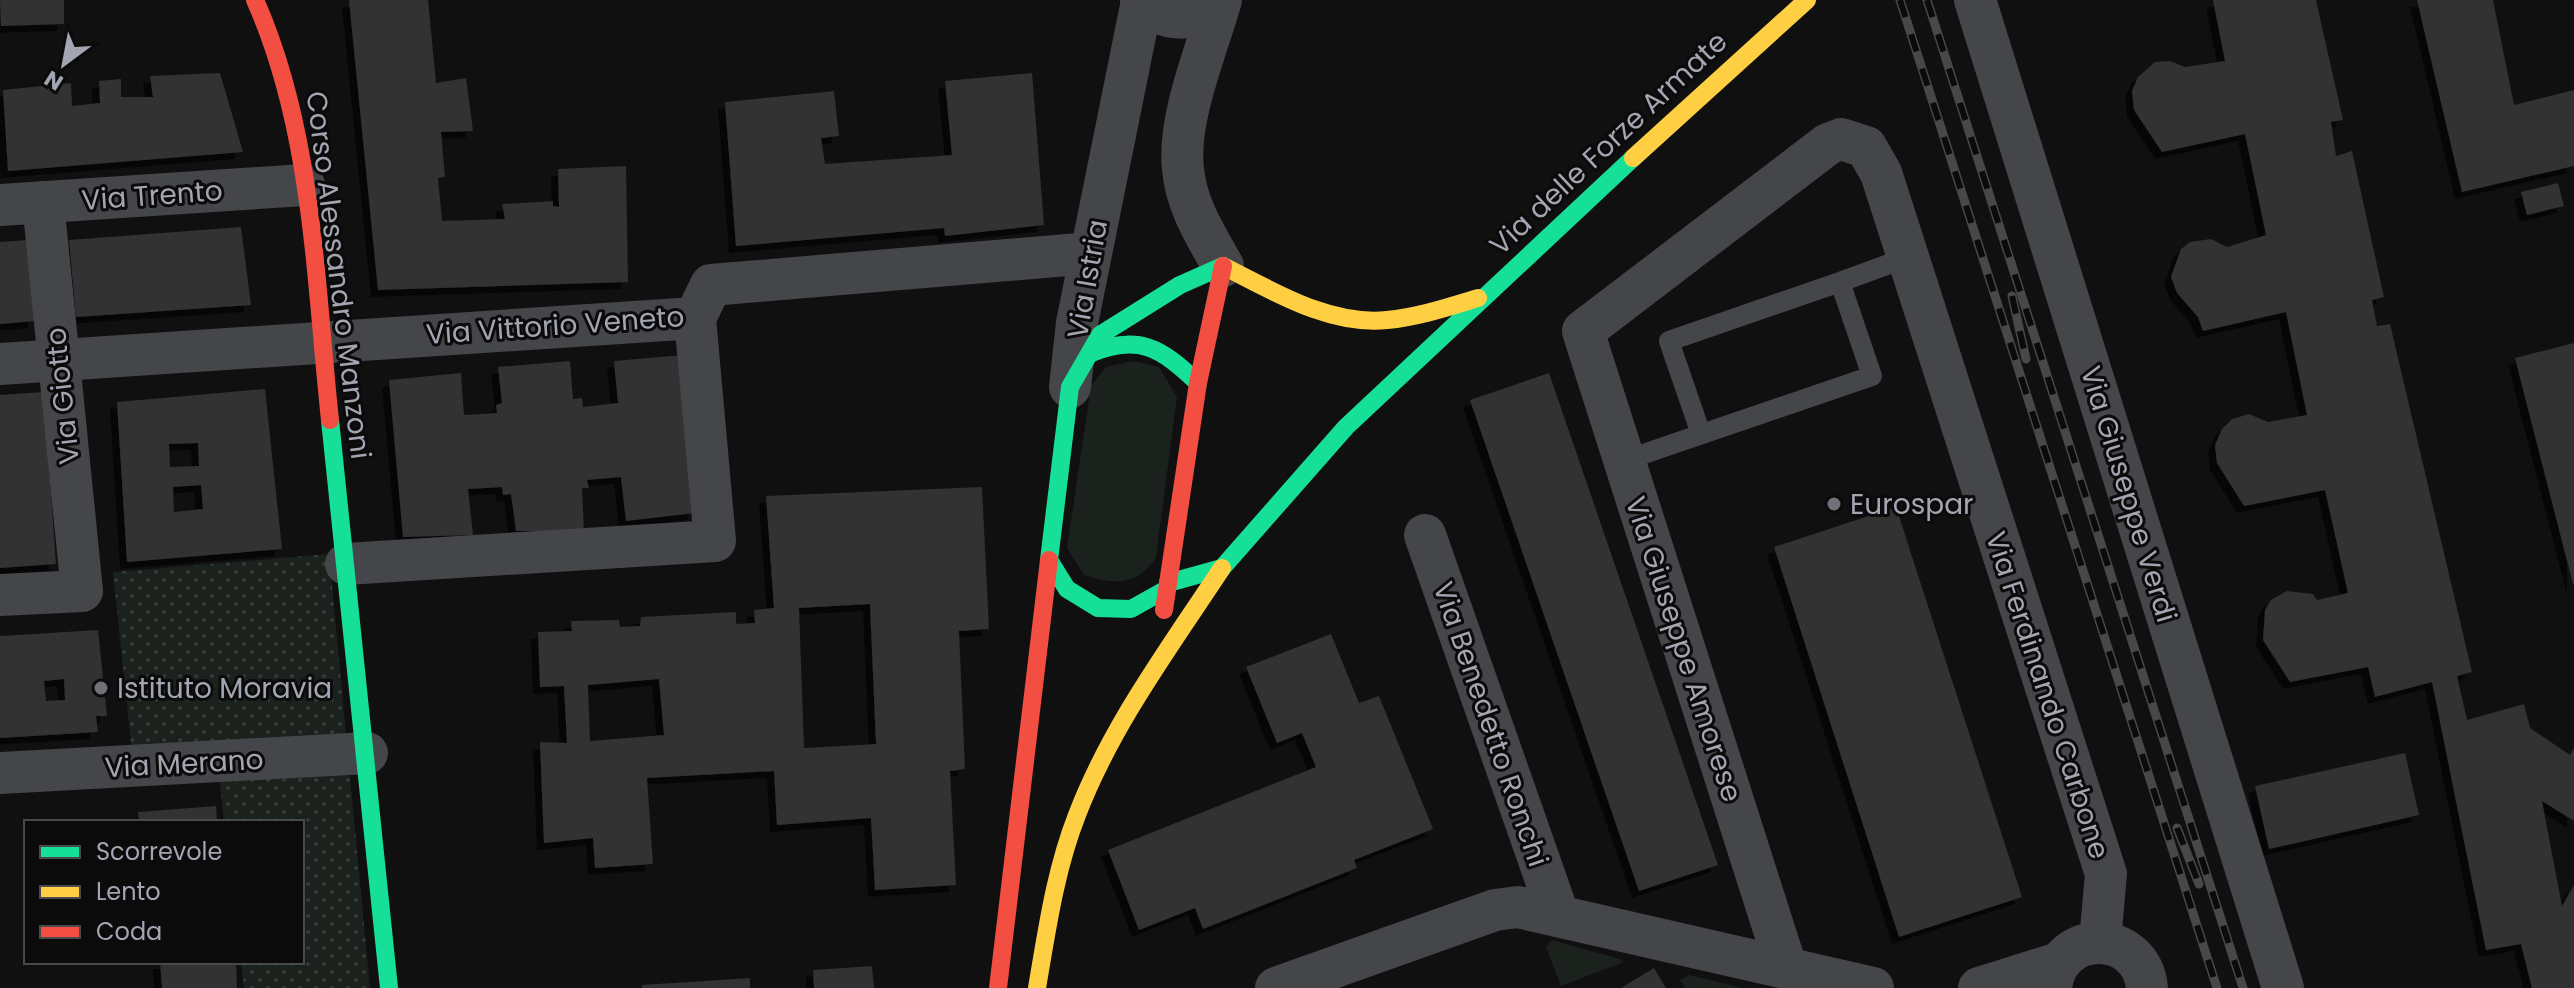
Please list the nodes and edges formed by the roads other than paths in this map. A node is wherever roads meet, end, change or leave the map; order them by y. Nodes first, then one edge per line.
1 (255, 0) edge
2 (1142, 0) edge
3 (1218, 0) edge
4 (1807, 0) edge
5 (1975, 0) edge
6 (304, 185) junction
7 (43, 202) junction
8 (0, 205) edge
9 (1091, 253) junction
10 (1908, 257) junction
11 (1223, 266) junction
12 (1840, 282) junction
13 (1484, 296) junction
14 (695, 318) junction
15 (1583, 331) joint
16 (323, 342) junction
17 (59, 359) junction
18 (0, 364) edge
19 (1080, 371) junction
20 (1198, 383) junction
21 (1701, 434) junction
22 (1623, 461) junction
23 (1425, 535) dead end
24 (1049, 560) junction
25 (346, 564) junction
26 (1222, 568) junction
27 (1167, 587) junction
28 (0, 595) edge
29 (1160, 663) junction
30 (367, 753) junction
31 (0, 773) edge
32 (1558, 914) junction
33 (2100, 941) junction
34 (1786, 967) junction
35 (2055, 975) edge
36 (389, 988) edge
37 (998, 988) edge
38 (1037, 988) edge
39 (1276, 988) edge
40 (1873, 988) edge
41 (1979, 988) edge
42 (2147, 988) edge
43 (2283, 988) edge

1 - 6 main road, Corso Alessandro Manzoni
2 - 3 street
2 - 9 street, Via Istria
3 - 11 street
4 - 13 main road, Via delle Forze Armate
5 - 43 street, Via Giuseppe Verdi
6 - 7 street, Via Trento
6 - 16 main road, Corso Alessandro Manzoni
7 - 8 street, Via Trento
7 - 17 street, Via Giotto
9 - 14 street, Via Vittorio Veneto
9 - 19 street, Via Istria
10 - 12 lane
10 - 15 street, Via Ferdinando Carbone
10 - 33 street, Via Ferdinando Carbone
11 - 13 main road, Via delle Forze Armate
11 - 19 main road, Via Istria
11 - 20 main road
12 - 21 lane
12 - 21 lane
13 - 26 main road, Via delle Forze Armate
14 - 16 street, Via Vittorio Veneto
14 - 25 street
15 - 22 street, Via Giuseppe Amorese
16 - 17 street, Via Vittorio Veneto
16 - 25 main road, Corso Alessandro Manzoni
17 - 18 street, Via Vittorio Veneto
17 - 28 street, Via Giotto
19 - 20 main road
19 - 24 main road, Via Istria
20 - 27 main road
21 - 22 lane
22 - 34 street, Via Giuseppe Amorese
23 - 32 street, Via Benedetto Ronchi
24 - 27 main road
24 - 37 main road, Via Istria
25 - 30 main road, Corso Alessandro Manzoni
26 - 27 main road
26 - 29 main road
27 - 29 main road
29 - 38 main road
30 - 31 street, Via Merano
30 - 36 main road, Corso Alessandro Manzoni
32 - 34 street
32 - 39 street
33 - 35 street
33 - 42 street
34 - 40 street
35 - 41 street

